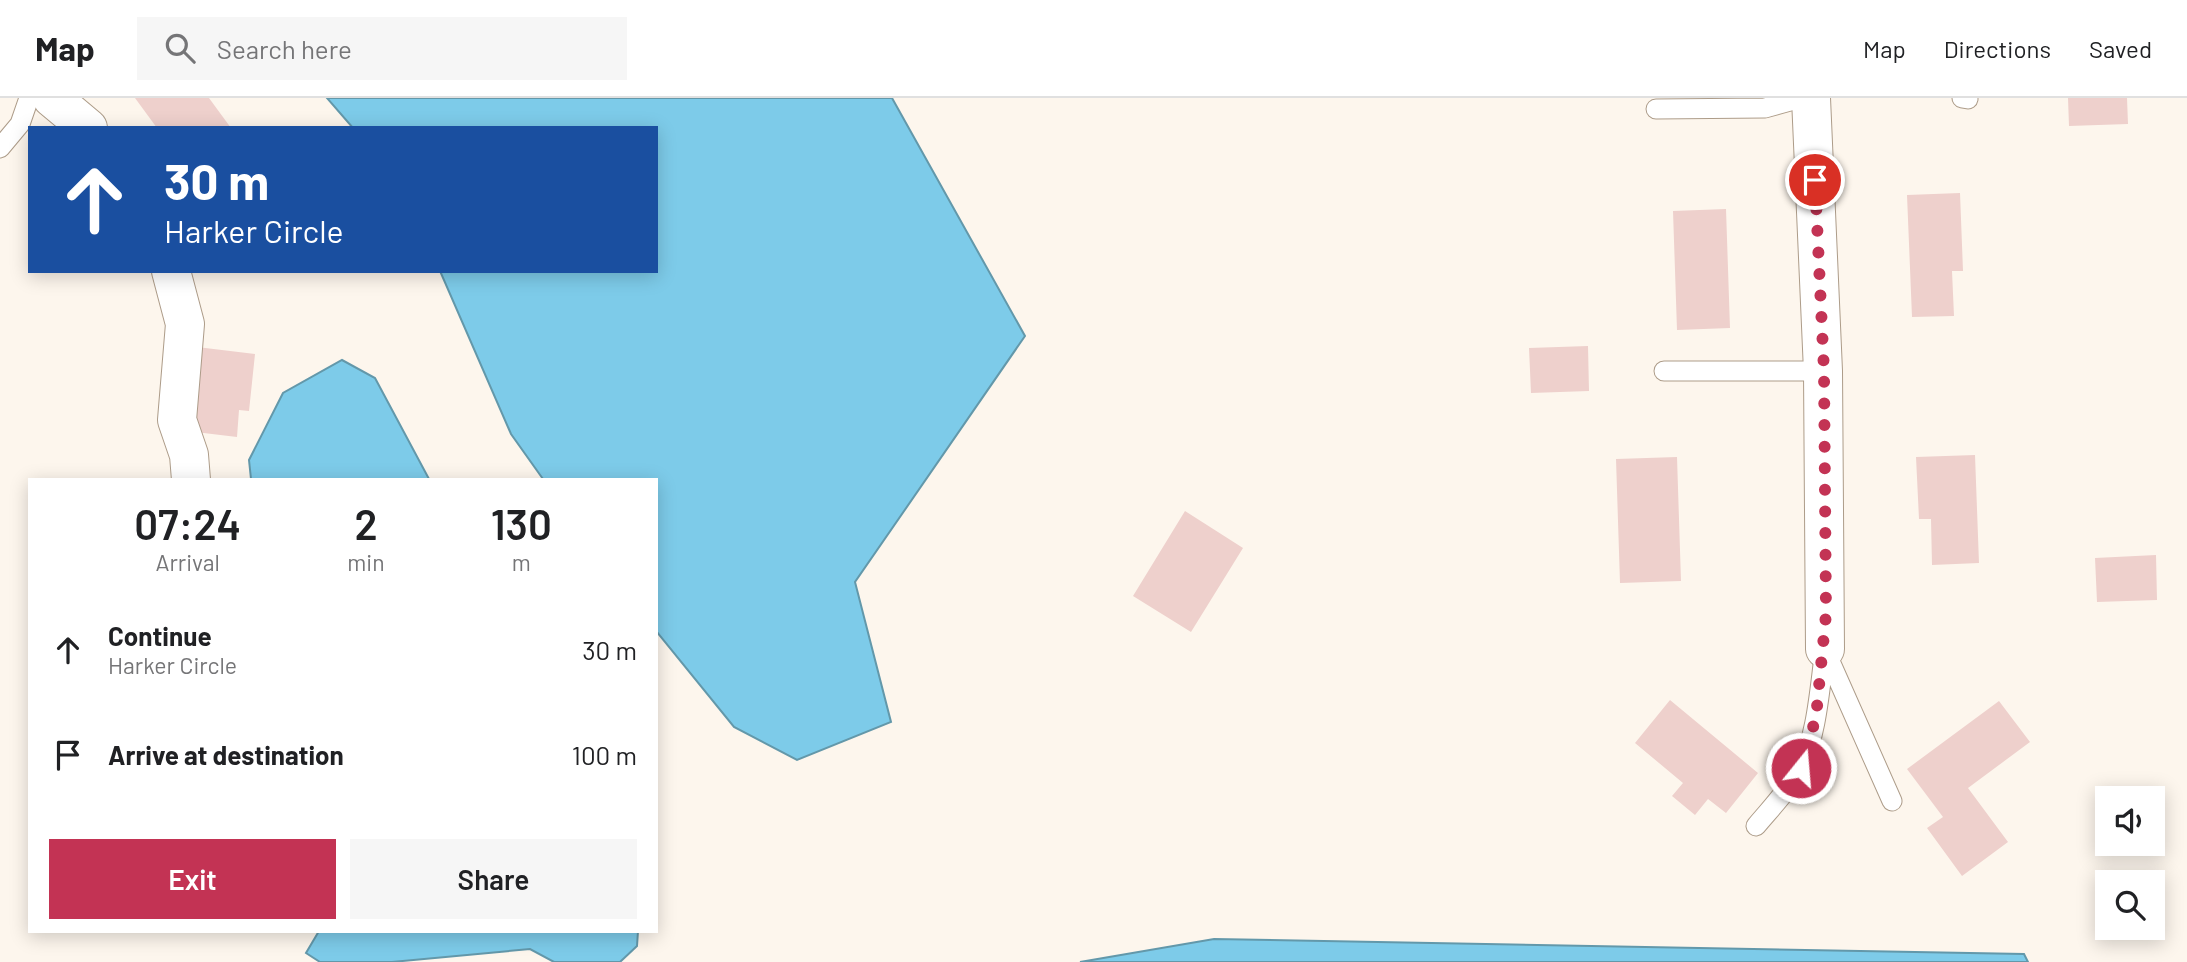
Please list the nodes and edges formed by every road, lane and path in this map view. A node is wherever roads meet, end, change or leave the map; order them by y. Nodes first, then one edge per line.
1 (29, 98) edge
2 (52, 98) edge
3 (1801, 98) edge
4 (1811, 98) edge
5 (1656, 109) dead end
6 (86, 126) edge
7 (0, 149) edge
8 (172, 273) edge
9 (1664, 371) dead end
10 (1824, 371) junction
11 (191, 478) edge
12 (1825, 649) junction
13 (1892, 801) dead end
14 (1756, 826) dead end

1 - 7 lane
2 - 6 street
3 - 5 lane
4 - 10 street
8 - 11 street
9 - 10 lane
10 - 12 street
12 - 13 lane
12 - 14 lane

